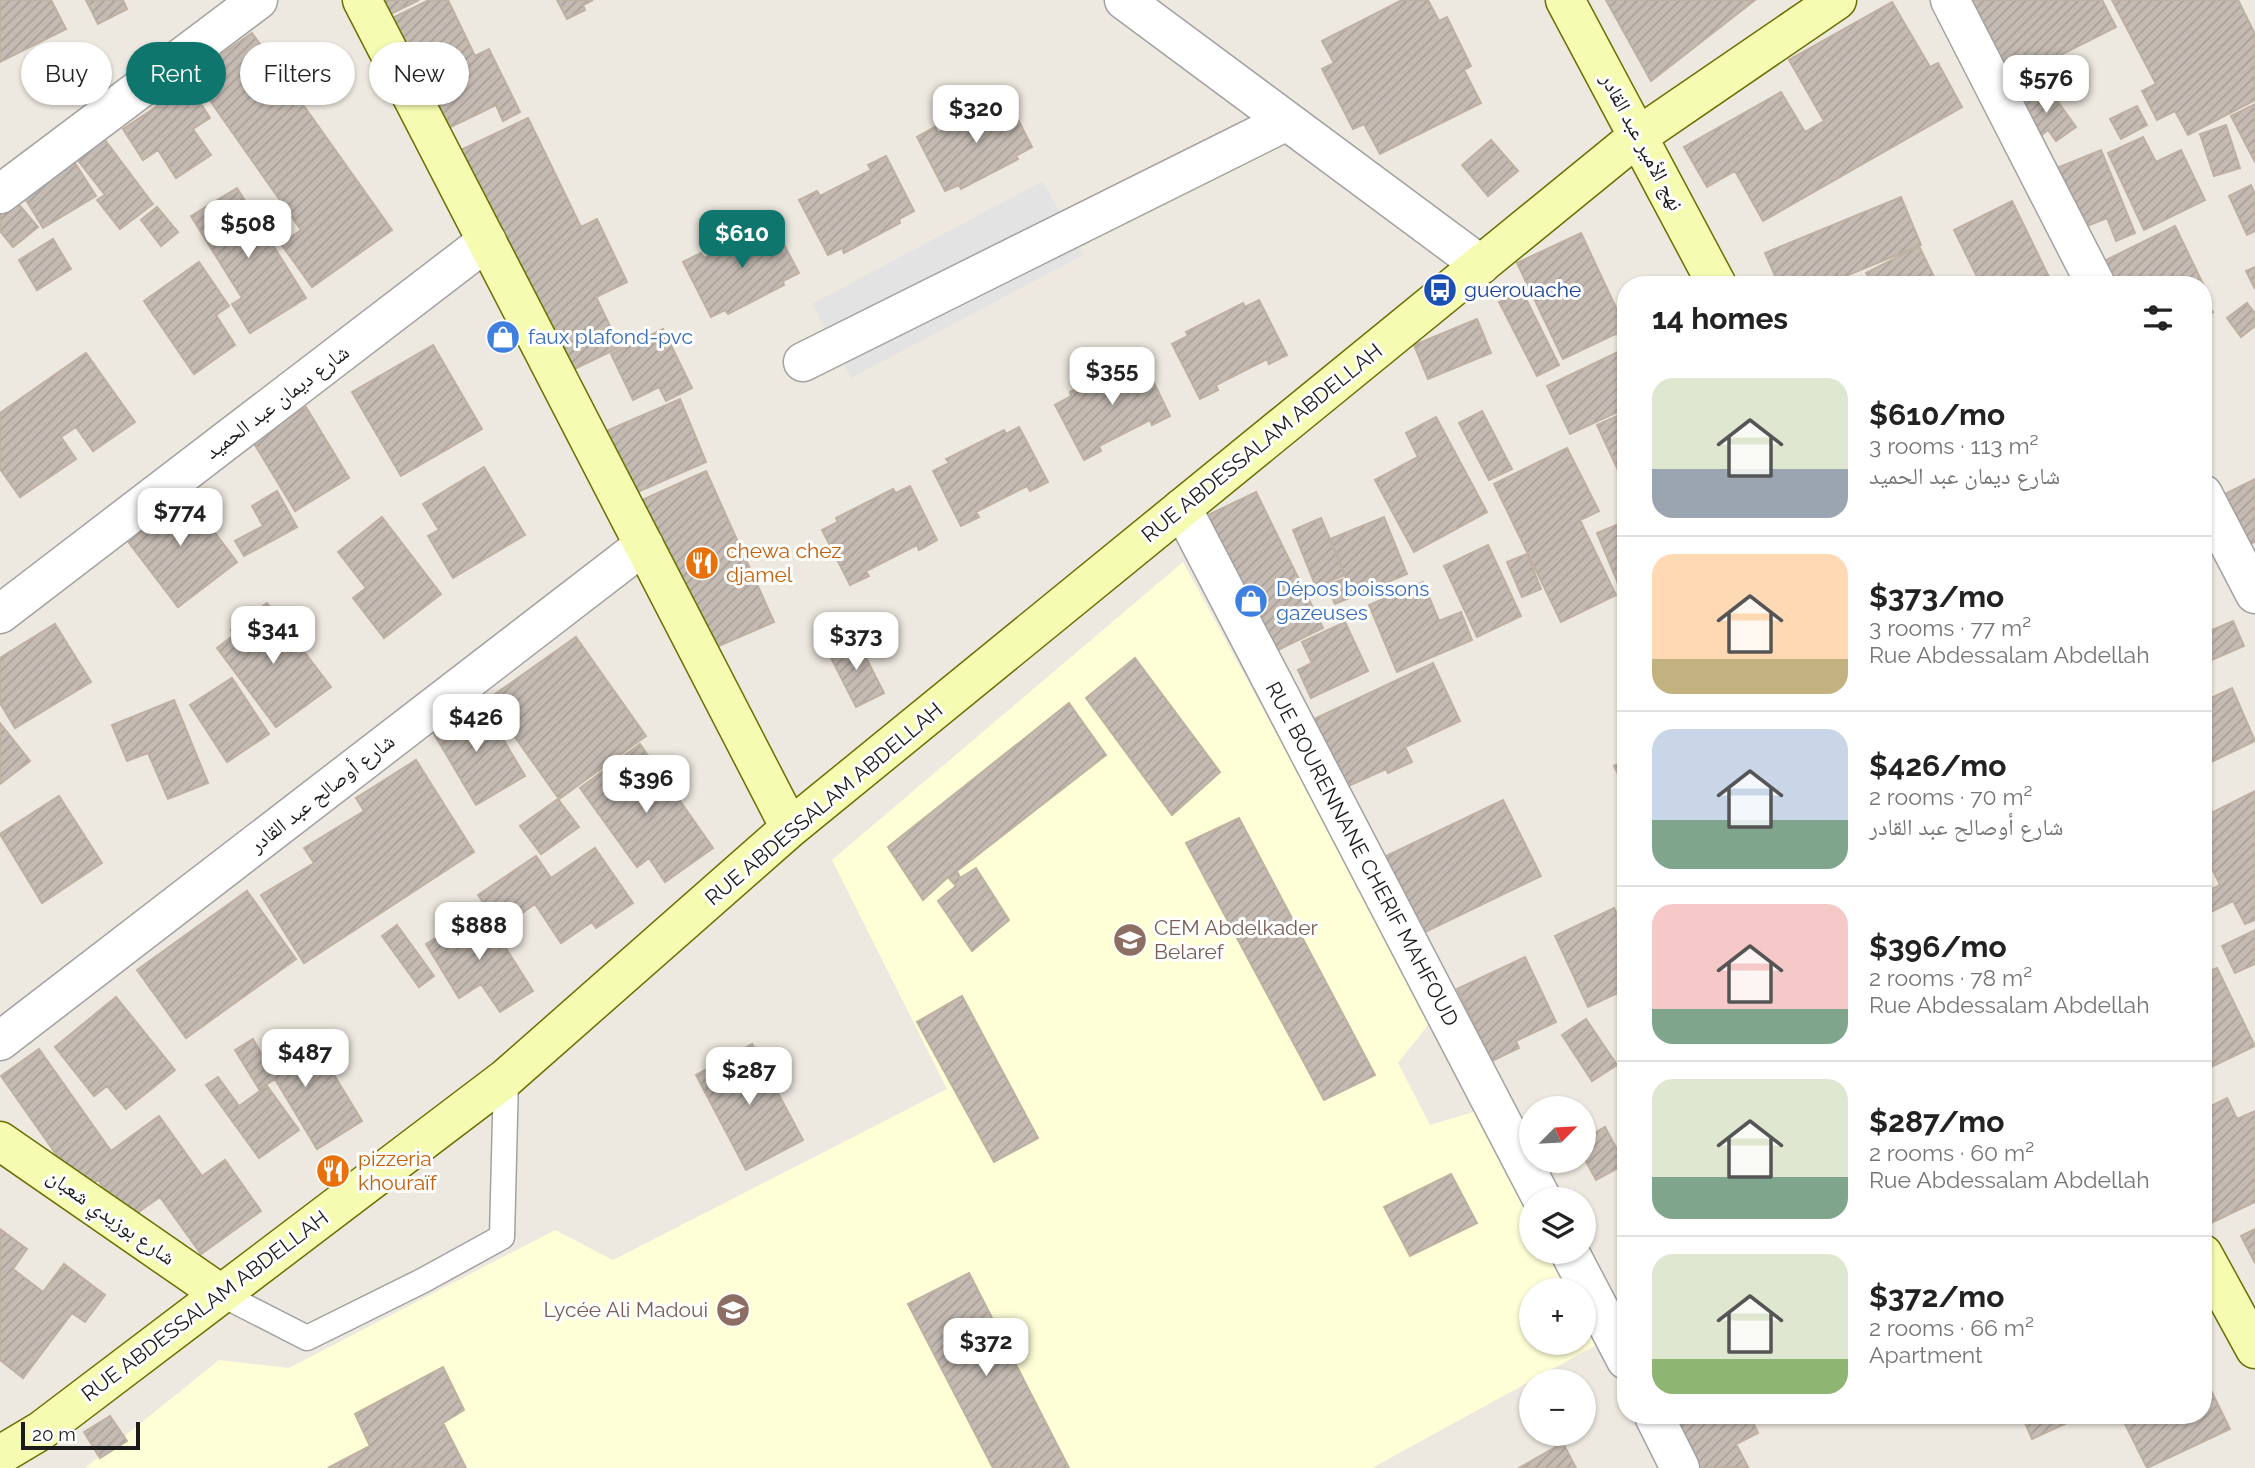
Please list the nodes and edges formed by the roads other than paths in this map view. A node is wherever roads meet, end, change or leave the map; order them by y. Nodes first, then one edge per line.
1 (258, 0) edge
2 (362, 0) edge
3 (1124, 0) edge
4 (1565, 0) edge
5 (1837, 0) edge
6 (1950, 0) edge
7 (1287, 121) junction
8 (1637, 137) junction
9 (0, 194) edge
10 (487, 241) junction
11 (1481, 265) junction
12 (1712, 276) edge
13 (2091, 276) edge
14 (803, 362) dead end
15 (1182, 508) junction
16 (2212, 511) edge
17 (644, 545) junction
18 (2255, 594) edge
19 (0, 614) edge
20 (790, 828) junction
21 (0, 1041) edge
22 (506, 1078) junction
23 (0, 1141) edge
24 (1536, 1187) edge
25 (1576, 1264) edge
26 (2212, 1270) edge
27 (221, 1294) junction
28 (1617, 1343) edge
29 (2255, 1349) edge
30 (1658, 1424) edge
31 (0, 1455) edge
32 (1680, 1468) edge

1 - 9 street
2 - 10 main road
3 - 7 street
4 - 8 main road, نهج الأمير عبد القادر
5 - 8 main road, RUE ABDESSALAM ABDELLAH
6 - 13 street
7 - 11 street
7 - 14 street
8 - 11 main road, RUE ABDESSALAM ABDELLAH
8 - 12 main road, نهج الأمير عبد القادر
10 - 17 main road
10 - 19 street, شارع ديمان عبد الحميد
11 - 15 main road, RUE ABDESSALAM ABDELLAH
15 - 20 main road, RUE ABDESSALAM ABDELLAH
15 - 24 street, RUE BOURENNANE CHERIF MAHFOUD
16 - 18 street
17 - 20 main road
17 - 21 street, شارع أوصالح عبد القادر
20 - 22 main road, RUE ABDESSALAM ABDELLAH
22 - 27 main road, RUE ABDESSALAM ABDELLAH
22 - 27 lane
23 - 27 main road, شارع بوزيدي شعبان
25 - 28 street
26 - 29 main road
27 - 31 main road, RUE ABDESSALAM ABDELLAH
30 - 32 street

